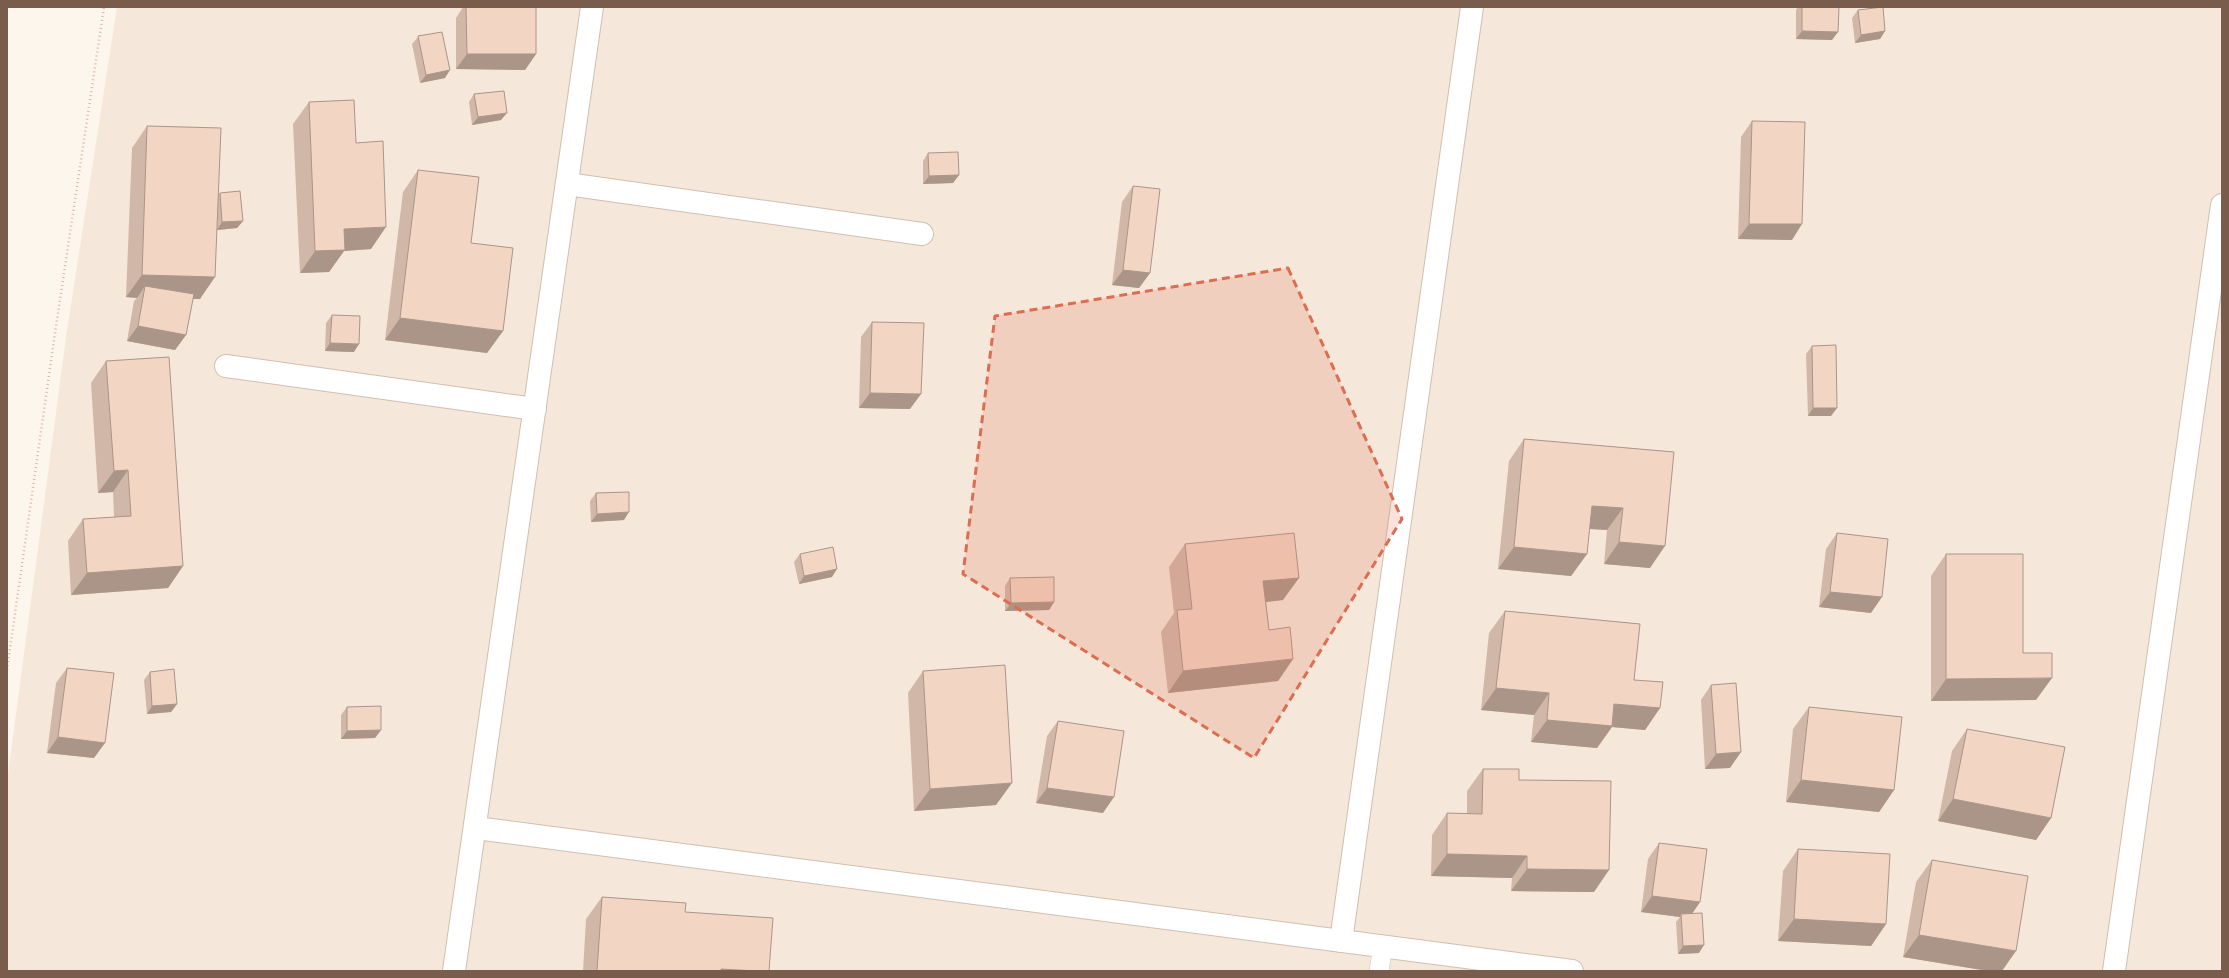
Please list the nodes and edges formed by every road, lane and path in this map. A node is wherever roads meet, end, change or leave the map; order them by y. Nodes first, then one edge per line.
1 (104, 7) edge
2 (592, 7) edge
3 (1472, 7) edge
4 (567, 184) junction
5 (2222, 205) edge
6 (922, 234) dead end
7 (226, 366) dead end
8 (535, 409) junction
9 (7, 670) edge
10 (476, 828) junction
11 (1341, 941) junction
12 (1383, 946) junction
13 (454, 971) edge
14 (1379, 971) edge
15 (1572, 971) edge
16 (2114, 971) edge

1 - 9 path
2 - 4 street
3 - 11 street
4 - 6 street
4 - 8 street
5 - 16 street
7 - 8 street
8 - 10 street
10 - 11 street
10 - 13 street
11 - 12 street
12 - 14 lane
12 - 15 street

